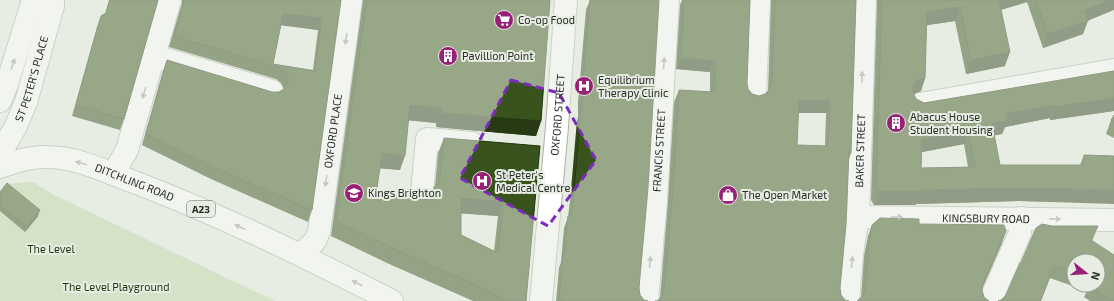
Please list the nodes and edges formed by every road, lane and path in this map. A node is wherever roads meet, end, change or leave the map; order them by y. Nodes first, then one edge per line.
1 (33, 0) edge
2 (53, 0) edge
3 (170, 0) edge
4 (351, 0) edge
5 (566, 0) edge
6 (668, 0) edge
7 (759, 0) edge
8 (865, 0) edge
9 (155, 56) junction
10 (1114, 70) edge
11 (272, 91) edge
12 (755, 95) edge
13 (0, 100) edge
14 (920, 104) edge
15 (494, 145) edge
16 (0, 154) edge
17 (0, 167) edge
18 (113, 174) junction
19 (422, 192) dead end
20 (858, 217) junction
21 (1021, 218) junction
22 (1114, 220) edge
23 (301, 254) junction
24 (392, 301) edge
25 (541, 301) edge
26 (647, 301) edge
27 (848, 301) edge
28 (990, 301) edge

13 -> 1 main road, ST PETER'S PLACE
2 - 16 main road, ST PETER'S PLACE
3 - 9 main road
4 -> 23 main road, OXFORD PLACE
5 - 25 main road, OXFORD STREET
26 -> 6 main road, FRANCIS STREET
7 - 12 main road
20 -> 8 main road, BAKER STREET
9 - 11 main road
9 -> 18 main road
10 - 14 main road
15 - 19 main road
18 -> 17 main road, DITCHLING ROAD / A23
23 -> 18 main road, DITCHLING ROAD / A23
20 -> 21 main road, KINGSBURY ROAD
27 -> 20 main road, BAKER STREET
21 -> 22 main road, KINGSBURY ROAD
21 - 28 main road
24 -> 23 main road, DITCHLING ROAD / A23

